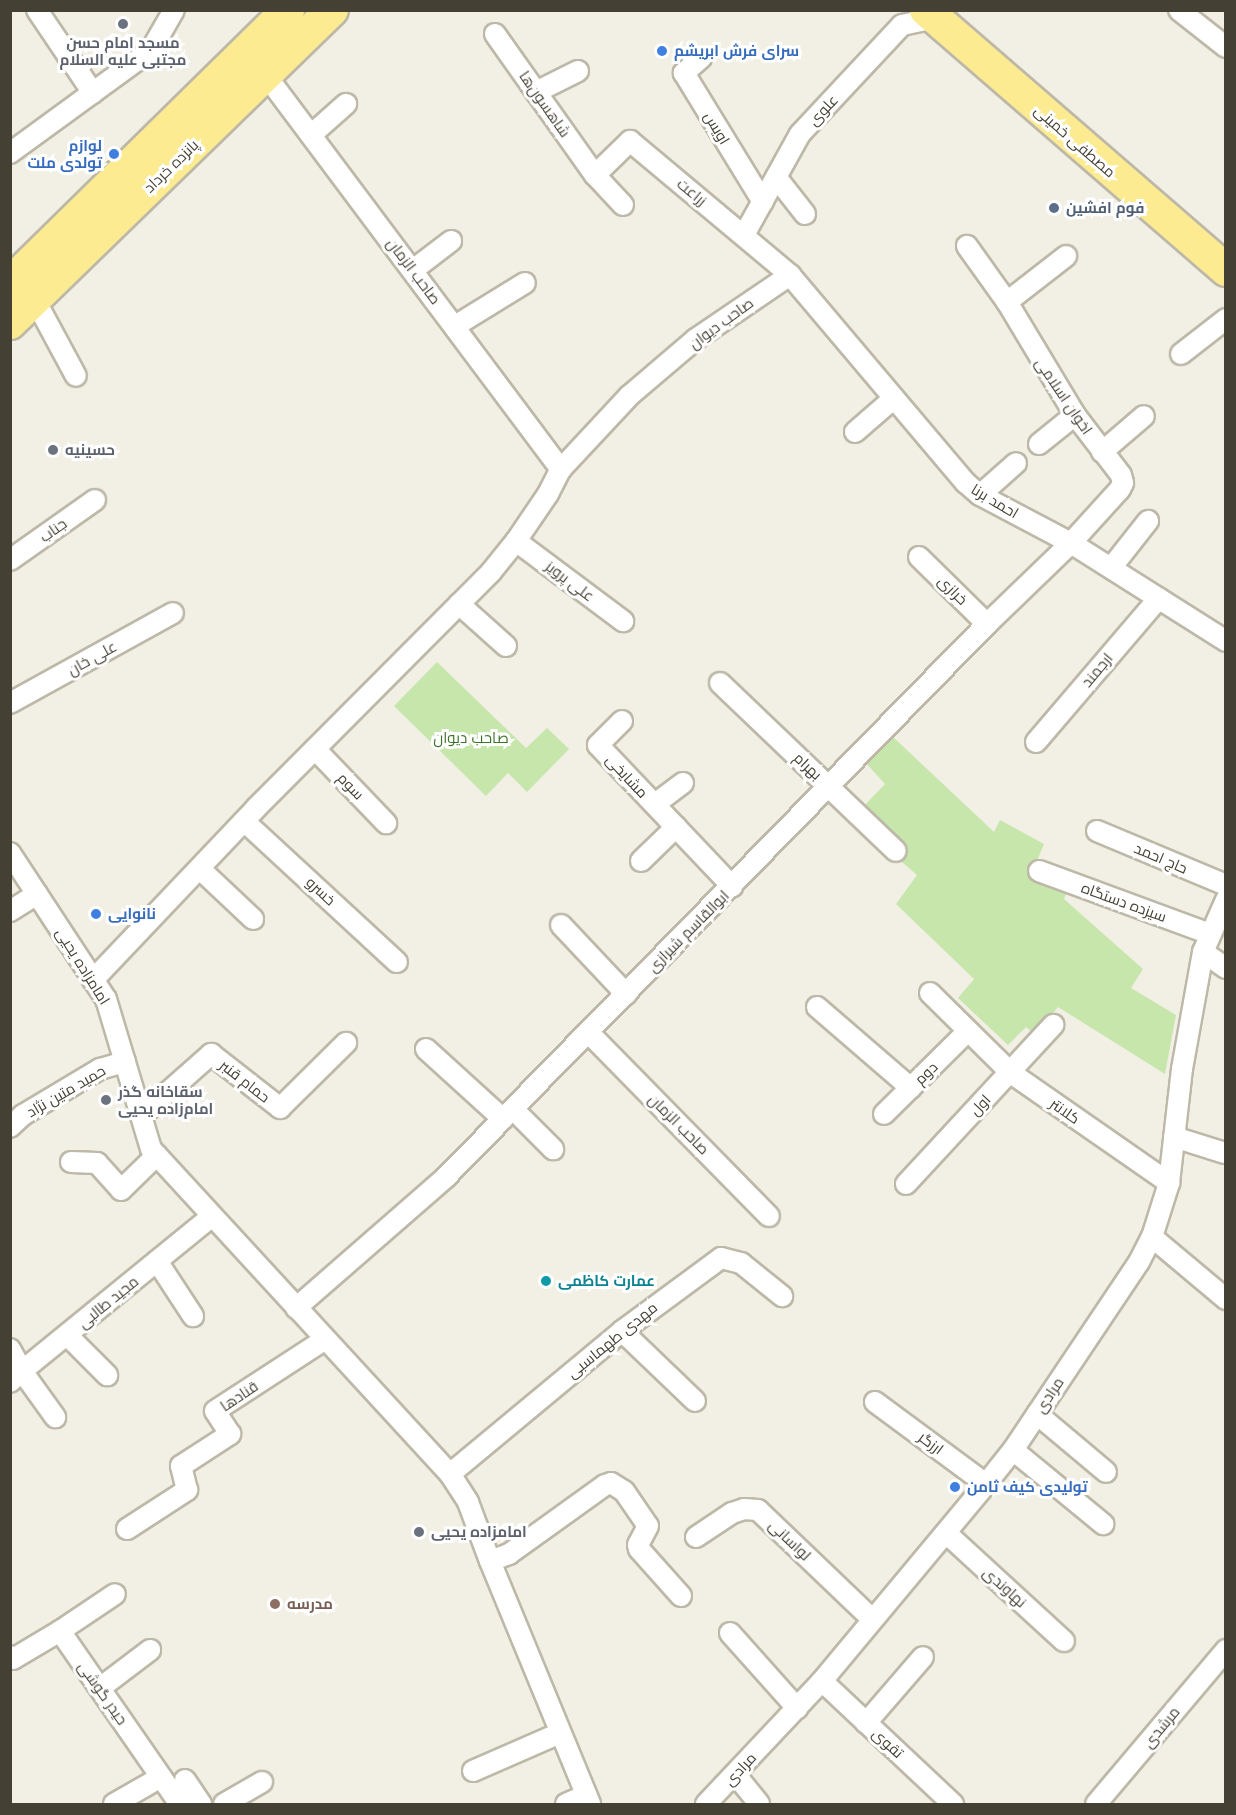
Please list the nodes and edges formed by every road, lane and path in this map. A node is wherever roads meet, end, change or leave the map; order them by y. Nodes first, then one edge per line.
1 (37, 10) edge
2 (174, 10) edge
3 (288, 10) edge
4 (332, 10) edge
5 (1179, 10) edge
6 (930, 14) edge
7 (495, 34) dead end
8 (1226, 47) edge
9 (701, 58) dead end
10 (578, 71) dead end
11 (265, 74) junction
12 (536, 92) junction
13 (93, 93) junction
14 (346, 104) dead end
15 (311, 135) junction
16 (10, 153) edge
17 (595, 175) junction
18 (776, 177) junction
19 (763, 202) junction
20 (623, 205) dead end
21 (805, 214) dead end
22 (744, 235) junction
23 (451, 241) dead end
24 (68, 246) junction
25 (967, 246) dead end
26 (1066, 256) dead end
27 (413, 270) junction
28 (1226, 270) edge
29 (790, 275) junction
30 (525, 282) dead end
31 (23, 291) edge
32 (1007, 302) junction
33 (1226, 319) edge
34 (10, 323) edge
35 (455, 326) junction
36 (1181, 354) dead end
37 (76, 376) dead end
38 (893, 399) junction
39 (1075, 416) junction
40 (1144, 416) dead end
41 (855, 432) dead end
42 (1039, 444) dead end
43 (1102, 452) junction
44 (1016, 463) dead end
45 (561, 469) junction
46 (980, 495) junction
47 (95, 500) dead end
48 (1148, 521) dead end
49 (516, 541) junction
50 (1071, 543) junction
51 (919, 556) dead end
52 (10, 560) edge
53 (1111, 568) junction
54 (1159, 598) junction
55 (459, 604) junction
56 (173, 613) dead end
57 (623, 621) dead end
58 (987, 624) junction
59 (1226, 641) edge
60 (506, 646) dead end
61 (720, 683) dead end
62 (10, 703) edge
63 (622, 721) dead end
64 (1036, 742) dead end
65 (315, 749) junction
66 (683, 783) dead end
67 (829, 786) junction
68 (655, 804) junction
69 (244, 821) junction
70 (386, 823) dead end
71 (676, 827) junction
72 (1097, 831) dead end
73 (896, 851) dead end
74 (10, 853) edge
75 (641, 861) dead end
76 (200, 869) junction
77 (1039, 871) dead end
78 (1226, 885) edge
79 (732, 886) junction
80 (37, 894) junction
81 (1226, 900) edge
82 (10, 911) edge
83 (253, 919) dead end
84 (561, 925) dead end
85 (1207, 943) junction
86 (397, 962) dead end
87 (1226, 968) edge
88 (93, 980) junction
89 (930, 993) dead end
90 (626, 994) junction
91 (817, 1007) dead end
92 (1053, 1025) dead end
93 (968, 1031) junction
94 (588, 1032) junction
95 (346, 1043) dead end
96 (426, 1049) dead end
97 (125, 1062) junction
98 (1011, 1073) junction
99 (911, 1088) junction
100 (508, 1114) junction
101 (884, 1114) dead end
102 (141, 1116) junction
103 (10, 1127) edge
104 (1174, 1137) junction
105 (553, 1149) dead end
106 (1225, 1153) edge
107 (157, 1155) junction
108 (71, 1162) dead end
109 (1168, 1183) junction
110 (906, 1184) dead end
111 (212, 1216) junction
112 (769, 1216) dead end
113 (1152, 1237) junction
114 (157, 1261) junction
115 (782, 1296) dead end
116 (1226, 1299) edge
117 (296, 1308) junction
118 (193, 1316) dead end
119 (622, 1331) junction
120 (67, 1335) junction
121 (324, 1340) junction
122 (10, 1349) edge
123 (107, 1375) dead end
124 (16, 1376) edge
125 (694, 1401) dead end
126 (875, 1402) dead end
127 (1037, 1414) junction
128 (54, 1417) dead end
129 (1012, 1450) junction
130 (1106, 1472) dead end
131 (450, 1474) junction
132 (986, 1484) junction
133 (1103, 1524) dead end
134 (128, 1529) dead end
135 (946, 1533) junction
136 (696, 1537) dead end
137 (490, 1562) junction
138 (115, 1594) dead end
139 (681, 1596) dead end
140 (872, 1619) junction
141 (60, 1631) junction
142 (730, 1633) dead end
143 (1064, 1641) dead end
144 (150, 1650) dead end
145 (1226, 1650) edge
146 (10, 1656) edge
147 (924, 1657) dead end
148 (822, 1682) junction
149 (100, 1688) junction
150 (797, 1708) junction
151 (866, 1723) junction
152 (560, 1733) junction
153 (473, 1771) dead end
154 (735, 1774) junction
155 (161, 1777) junction
156 (185, 1780) dead end
157 (262, 1782) dead end
158 (588, 1799) edge
159 (114, 1804) edge
160 (180, 1804) edge
161 (201, 1804) edge
162 (224, 1804) edge
163 (566, 1804) edge
164 (706, 1804) edge
165 (759, 1804) edge
166 (952, 1804) edge
167 (1096, 1804) edge

1 - 13 street
2 - 13 street
3 - 24 main road, پانزده خرداد
4 - 11 main road, پانزده خرداد
5 - 8 street
6 - 18 street, علوی
6 - 28 main road, مصطفی خمینی
7 - 12 street, شاهسون‌ها
9 - 19 street, اویس
10 - 12 street
11 - 15 street, صاحب الزمان
11 - 24 main road, پانزده خرداد
12 - 17 street, شاهسون‌ها
13 - 16 street
14 - 15 street
15 - 27 street, صاحب الزمان
17 - 20 street, شاهسون‌ها
17 - 22 street, زراعت
18 - 19 street, علوی
18 - 21 street
19 - 22 street, علوی
22 - 29 street, زراعت
23 - 27 street
24 - 31 main road, پانزده خرداد
25 - 32 street
26 - 32 street
27 - 35 street, صاحب الزمان
29 - 38 street, احمد برنا
29 - 45 street, صاحب دیوان
30 - 35 street
31 - 34 main road, پانزده خرداد
31 - 37 street
32 - 39 street, اخوان اسلامی
33 - 36 street
35 - 45 street, صاحب الزمان
38 - 41 street
38 - 46 street, احمد برنا
39 - 42 street
39 - 43 street, اخوان اسلامی
40 - 43 street
43 - 50 street, اخوان اسلامی
44 - 46 street
45 - 49 street, صاحب دیوان
46 - 50 street, احمد برنا
47 - 52 street, جناب
48 - 53 street
49 - 55 street, صاحب دیوان
49 - 57 street, علی پرویز
50 - 53 street, احمد برنا
50 - 58 street, ابوالقاسم شیرازی
51 - 58 street, خرازی
53 - 54 street, احمد برنا
54 - 59 street, احمد برنا
54 - 64 street, ارجمند
55 - 60 street
55 - 65 street, صاحب دیوان
56 - 62 street, علی خان
58 - 67 street, ابوالقاسم شیرازی
61 - 67 street, بهرام
63 - 68 street, مشایخی
65 - 69 street, صاحب دیوان
65 - 70 street, سوم
66 - 68 street, مشایخی
67 - 73 street, بهرام
67 - 79 street, ابوالقاسم شیرازی
68 - 71 street, مشایخی
69 - 76 street, صاحب دیوان
69 - 86 street, خسرو
71 - 75 street
71 - 79 street, مشایخی
72 - 78 street, حاج احمد
74 - 80 street, امامزاده یحیی
76 - 83 street
76 - 88 street, صاحب دیوان
77 - 85 street, سیزده دستگاه
79 - 90 street, ابوالقاسم شیرازی
80 - 82 street
80 - 88 street, امامزاده یحیی
81 - 85 street, مرادی
84 - 90 street
85 - 87 street, سیزده دستگاه
85 - 104 street, مرادی
88 - 97 street, امامزاده یحیی
89 - 93 street, کلانتر
90 - 94 street, ابوالقاسم شیرازی
91 - 99 street
92 - 98 street, اول
93 - 98 street, کلانتر
93 - 99 street, دوم
94 - 100 street, ابوالقاسم شیرازی
94 - 112 street, صاحب الزمان
95 - 102 street, حمام قنبر
96 - 100 street
97 - 102 street, امامزاده یحیی
97 - 103 street, حمید متین نژاد
98 - 109 street, کلانتر
98 - 110 street, اول
99 - 101 street, دوم
100 - 105 street
100 - 117 street, ابوالقاسم شیرازی
102 - 107 street, امامزاده یحیی
104 - 106 street
104 - 109 street, مرادی
107 - 108 street
107 - 111 street, امامزاده یحیی
109 - 113 street, مرادی
111 - 114 street, مجید طالبی
111 - 117 street, امامزاده یحیی
113 - 116 street
113 - 127 street, مرادی
114 - 118 street
114 - 120 street, مجید طالبی
115 - 119 street, مهدی طهماسبی
117 - 121 street, امامزاده یحیی
119 - 125 street
119 - 131 street, مهدی طهماسبی
120 - 123 street
120 - 124 street, مجید طالبی
121 - 131 street, امامزاده یحیی
121 - 134 street, قنادها
122 - 124 street
124 - 128 street
126 - 132 street, ارزگر
127 - 129 street, مرادی
127 - 130 street
129 - 132 street, مرادی
129 - 133 street
131 - 137 street, امامزاده یحیی
132 - 135 street, مرادی
135 - 140 street, مرادی
135 - 143 street, نهاوندی
136 - 140 street, لواسانی
137 - 139 street
137 - 152 street, امامزاده یحیی
138 - 141 street
140 - 148 street, مرادی
141 - 146 street
141 - 149 street, حیدر گوشی
142 - 150 street
144 - 149 street
145 - 167 street, مرشدی
147 - 151 street
148 - 150 street, مرادی
148 - 151 street, تقوی
149 - 155 street, حیدر گوشی
150 - 154 street, مرادی
151 - 166 street, تقوی
152 - 153 street
152 - 158 street, امامزاده یحیی
154 - 164 street, مرادی
154 - 165 street
155 - 159 street
155 - 160 street, حیدر گوشی
156 - 161 street
157 - 162 street
158 - 163 street

